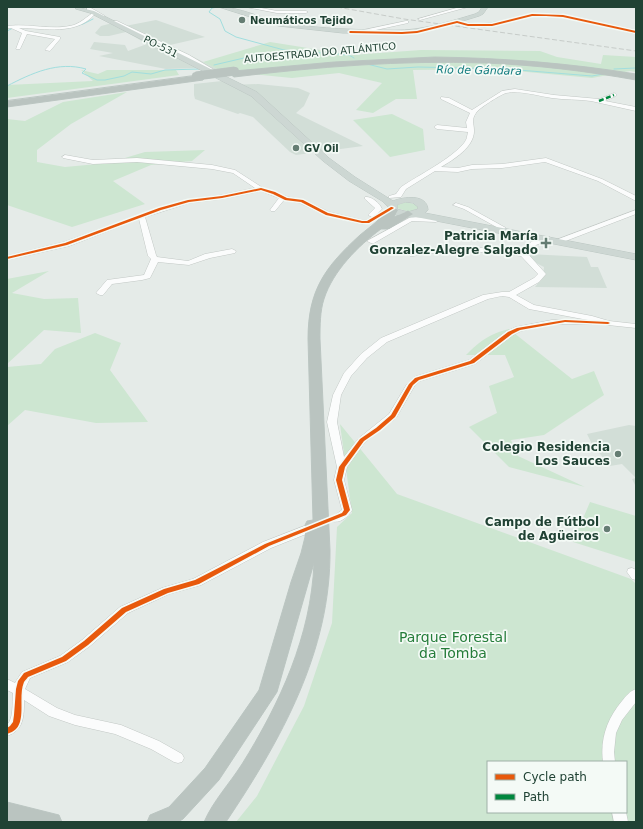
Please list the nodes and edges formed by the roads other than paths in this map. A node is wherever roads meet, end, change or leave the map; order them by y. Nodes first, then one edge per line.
1 (246, 7) edge
2 (466, 7) edge
3 (485, 7) edge
4 (229, 8) edge
5 (85, 10) edge
6 (535, 10) dead end
7 (306, 12) dead end
8 (532, 15) junction
9 (420, 19) dead end
10 (406, 22) dead end
11 (455, 22) junction
12 (10, 26) edge
13 (362, 31) junction
14 (25, 32) junction
15 (636, 32) edge
16 (18, 48) dead end
17 (48, 50) dead end
18 (233, 75) junction
19 (636, 76) edge
20 (198, 77) junction
21 (614, 95) dead end
22 (443, 98) dead end
23 (7, 101) edge
24 (599, 101) junction
25 (7, 104) edge
26 (636, 109) edge
27 (473, 112) junction
28 (436, 127) dead end
29 (471, 130) junction
30 (65, 157) dead end
31 (431, 170) junction
32 (261, 189) junction
33 (402, 195) junction
34 (283, 197) junction
35 (367, 198) dead end
36 (636, 199) edge
37 (456, 204) dead end
38 (423, 206) junction
39 (390, 209) junction
40 (273, 210) dead end
41 (636, 212) edge
42 (412, 214) junction
43 (142, 217) junction
44 (445, 218) junction
45 (359, 222) junction
46 (488, 223) junction
47 (541, 238) junction
48 (564, 240) junction
49 (371, 241) dead end
50 (354, 249) junction
51 (232, 251) dead end
52 (413, 254) dead end
53 (524, 254) junction
54 (636, 256) edge
55 (7, 258) edge
56 (155, 259) junction
57 (100, 293) dead end
58 (511, 295) junction
59 (608, 323) junction
60 (636, 326) edge
61 (317, 437) junction
62 (342, 466) junction
63 (335, 519) dead end
64 (306, 529) dead end
65 (7, 684) edge
66 (18, 691) junction
67 (636, 694) edge
68 (7, 731) edge
69 (178, 758) dead end
70 (609, 761) edge
71 (228, 802) junction
72 (7, 811) edge
73 (47, 822) edge
74 (157, 822) edge
75 (210, 822) edge
76 (214, 822) edge

1 - 4 street
1 - 7 street
2 - 9 street
3 - 11 main road
4 - 13 main road
5 - 12 street
5 - 18 main road, PO-531
6 - 8 street
8 - 11 street
8 - 15 street
10 - 13 street
11 - 13 main road
12 - 14 street
14 - 16 street
14 - 17 street
18 - 19 highway, AUTOESTRADA DO ATLÁNTICO
18 - 20 highway, AUTOESTRADA DO ATLÁNTICO, bridge
18 - 39 main road, PO-531
20 - 23 highway, AUTOESTRADA DO ATLÁNTICO
20 - 25 highway, AUTOESTRADA DO ATLÁNTICO
21 - 24 street
22 - 27 street
24 - 26 street
24 - 27 street
27 - 29 street
28 - 29 street
29 - 31 street
30 - 32 street
31 - 33 street
31 - 36 street
32 - 34 street
32 - 43 street
33 - 38 main road
33 - 39 main road
34 - 40 street
34 - 45 street
35 - 45 street
37 - 46 street
38 - 42 main road
38 - 46 main road
39 - 42 main road
39 - 45 street
39 - 50 highway
41 - 48 street
42 - 44 main road
42 - 50 highway
43 - 55 street
43 - 56 street
44 - 47 main road
44 - 49 street
46 - 48 main road
47 - 53 street
47 - 54 main road
48 - 54 main road
50 - 61 highway
51 - 56 street
52 - 53 street
53 - 58 street
56 - 57 street
58 - 59 street
58 - 62 street
59 - 60 street
59 - 62 street
61 - 71 highway
61 - 74 highway
62 - 63 street
64 - 66 street
65 - 66 street
66 - 68 street
66 - 69 street
67 - 70 street
71 - 75 highway
71 - 76 highway
72 - 73 highway

